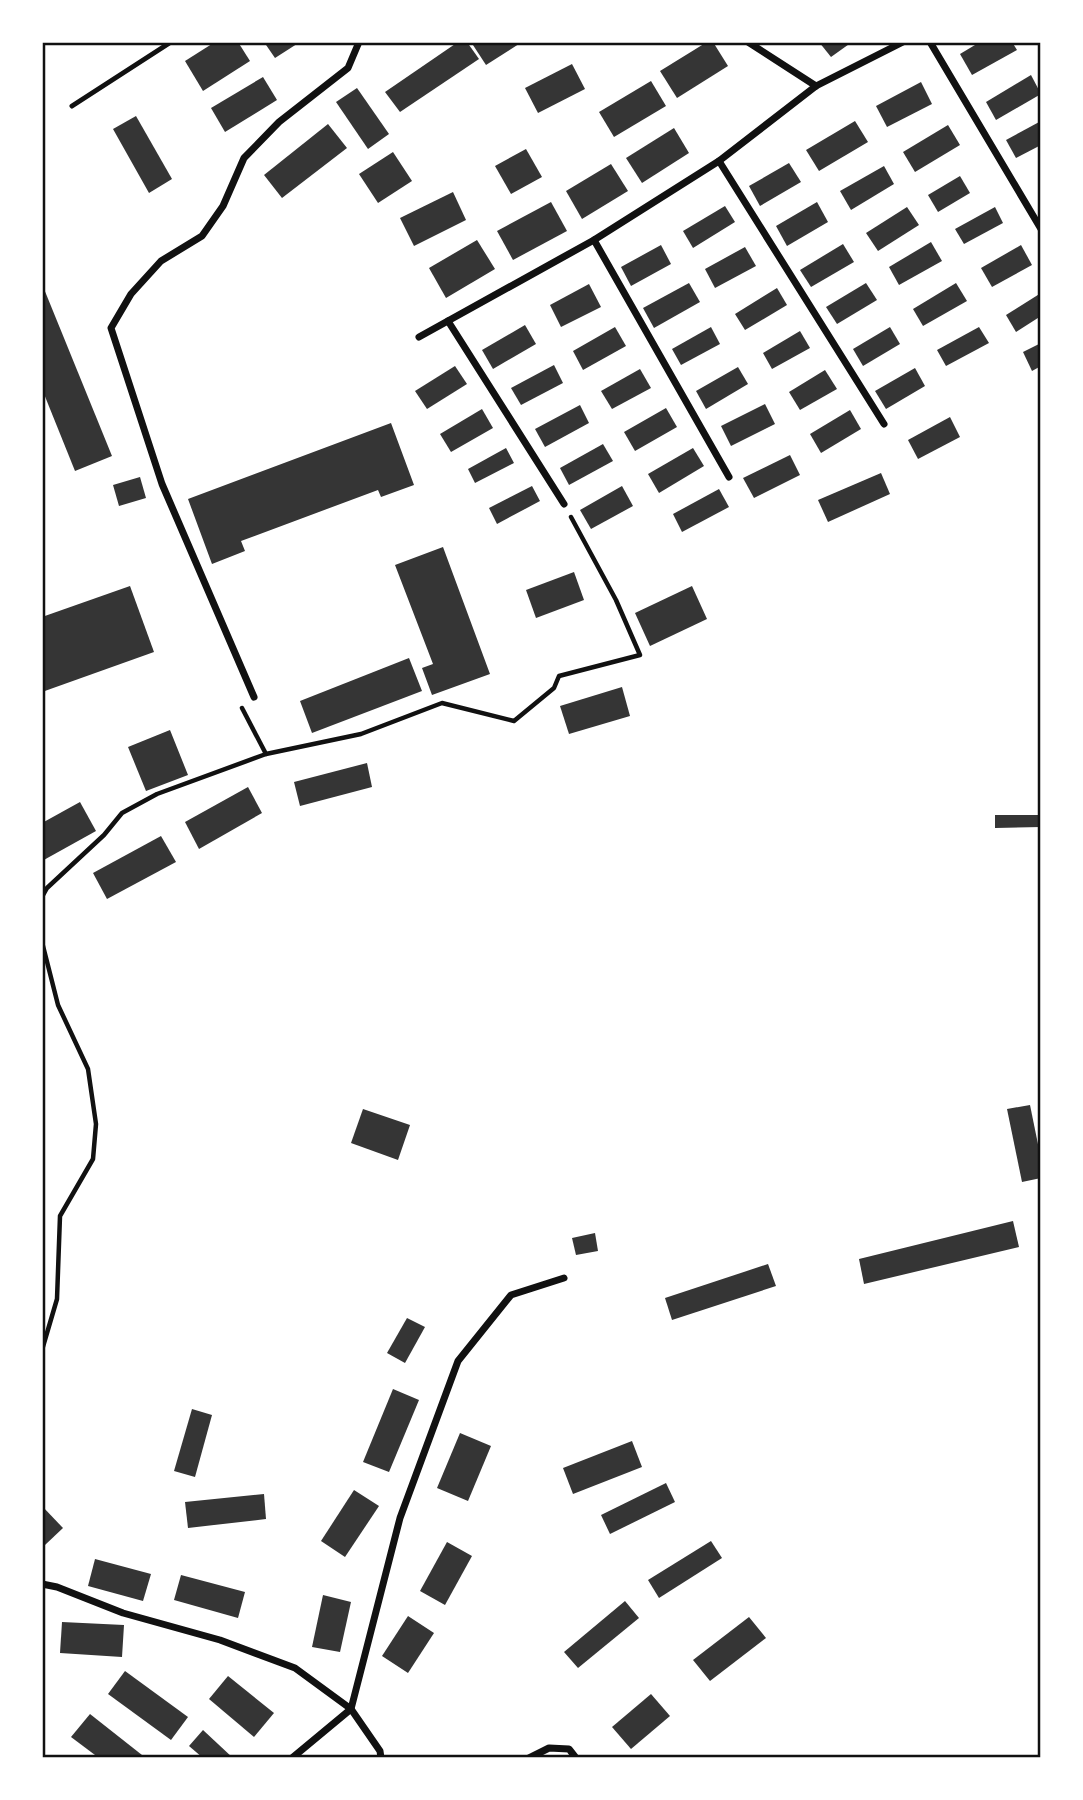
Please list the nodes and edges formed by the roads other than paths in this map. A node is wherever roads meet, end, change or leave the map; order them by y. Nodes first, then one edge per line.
1 (171, 42) edge
2 (359, 42) edge
3 (748, 42) edge
4 (903, 42) edge
5 (930, 42) edge
6 (816, 86) junction
7 (72, 106) dead end
8 (719, 161) junction
9 (1041, 229) edge
10 (594, 240) junction
11 (448, 321) junction
12 (419, 337) dead end
13 (884, 424) dead end
14 (729, 477) dead end
15 (564, 504) road end
16 (254, 697) road end
17 (564, 1278) dead end
18 (42, 1584) edge
19 (351, 1709) junction
20 (292, 1758) edge
21 (381, 1758) edge
22 (529, 1758) edge
23 (576, 1758) edge

1 - 7 lane
2 - 16 street
3 - 6 street
4 - 6 street
5 - 9 street
6 - 8 street
8 - 10 street
8 - 13 street
10 - 11 street
10 - 14 street
11 - 12 street
11 - 15 street
17 - 19 street
18 - 19 street
19 - 20 street
19 - 21 street
22 - 23 street

